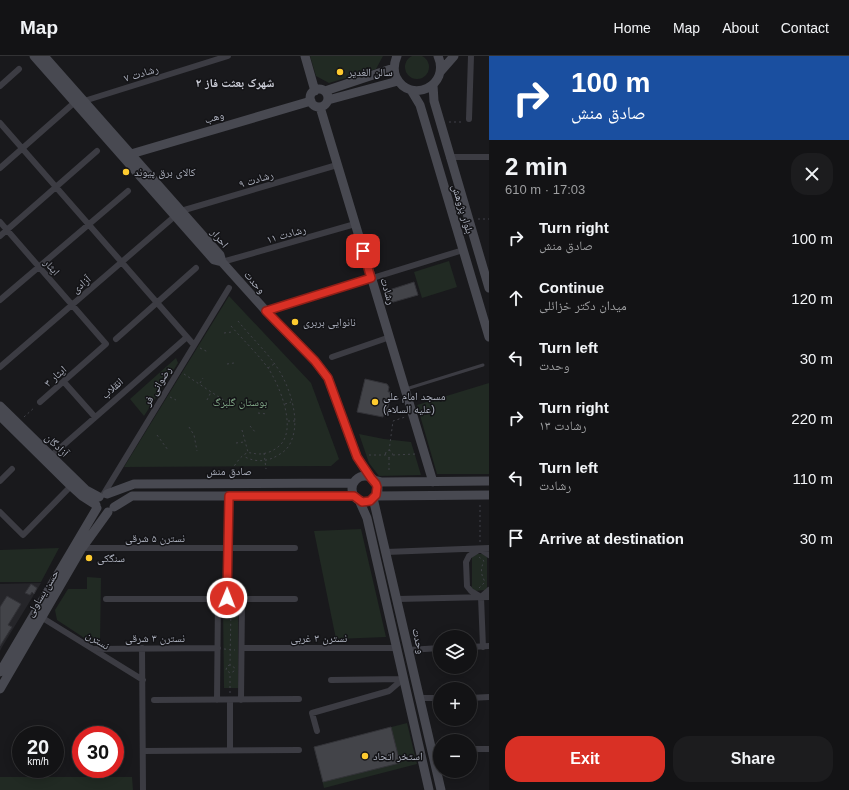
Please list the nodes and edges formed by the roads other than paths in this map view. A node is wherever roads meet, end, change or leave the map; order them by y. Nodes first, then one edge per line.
1 (34, 56) edge
2 (44, 56) edge
3 (228, 56) edge
4 (305, 56) edge
5 (397, 56) edge
6 (438, 56) edge
7 (454, 56) edge
8 (471, 56) edge
9 (394, 68) junction
10 (19, 70) dead end
11 (440, 72) junction
12 (398, 81) junction
13 (433, 85) junction
14 (0, 86) edge
15 (411, 90) junction
16 (323, 94) junction
17 (311, 101) junction
18 (79, 102) junction
19 (320, 107) junction
20 (469, 119) road end
21 (0, 123) edge
22 (23, 149) junction
23 (97, 151) dead end
24 (449, 156) junction
25 (128, 157) junction
26 (489, 157) edge
27 (337, 165) junction
28 (0, 168) edge
29 (56, 187) junction
30 (128, 191) dead end
31 (178, 214) junction
32 (0, 222) edge
33 (89, 224) junction
34 (355, 224) junction
35 (7, 230) junction
36 (0, 236) edge
37 (463, 250) junction
38 (122, 262) junction
39 (222, 262) junction
40 (38, 266) junction
41 (196, 268) dead end
42 (371, 278) junction
43 (488, 284) edge
44 (229, 288) dead end
45 (0, 300) edge
46 (158, 303) junction
47 (72, 305) junction
48 (266, 311) junction
49 (187, 337) junction
50 (390, 337) junction
51 (489, 337) edge
52 (116, 339) dead end
53 (106, 344) joint
54 (194, 345) junction
55 (332, 357) dead end
56 (483, 365) dead end
57 (0, 367) edge
58 (64, 382) junction
59 (405, 389) junction
60 (40, 402) road end
61 (0, 406) edge
62 (0, 416) edge
63 (95, 417) junction
64 (51, 456) junction
65 (357, 457) junction
66 (12, 468) dead end
67 (372, 479) junction
68 (0, 481) edge
69 (489, 481) edge
70 (354, 482) junction
71 (433, 482) junction
72 (71, 486) junction
73 (485, 495) edge
74 (229, 496) junction
75 (374, 497) junction
76 (356, 498) junction
77 (100, 500) junction
78 (111, 509) junction
79 (0, 512) edge
80 (82, 548) junction
81 (228, 548) junction
82 (295, 548) dead end
83 (489, 548) edge
84 (480, 549) junction
85 (386, 552) junction
86 (489, 555) edge
87 (489, 590) edge
88 (489, 596) edge
89 (481, 597) junction
90 (218, 598) junction
91 (229, 598) junction
92 (106, 599) dead end
93 (242, 599) junction
94 (295, 599) dead end
95 (398, 599) junction
96 (41, 617) junction
97 (486, 647) edge
98 (93, 648) junction
99 (142, 648) junction
100 (218, 648) junction
101 (242, 648) junction
102 (396, 648) junction
103 (433, 648) edge
104 (409, 650) junction
105 (0, 672) edge
106 (403, 679) junction
107 (143, 680) junction
108 (331, 680) dead end
109 (0, 689) edge
110 (420, 698) junction
111 (433, 698) edge
112 (477, 698) edge
113 (489, 698) edge
114 (299, 699) dead end
115 (154, 700) dead end
116 (217, 700) junction
117 (230, 700) junction
118 (241, 700) junction
119 (317, 731) dead end
120 (433, 739) edge
121 (477, 749) edge
122 (489, 749) edge
123 (230, 750) junction
124 (299, 750) dead end
125 (143, 751) junction
126 (440, 778) edge
127 (143, 790) edge
128 (429, 790) edge
129 (441, 790) edge

1 - 18 street, احرار
2 - 18 street, احرار
3 - 18 street, رشادت ۷
4 - 16 street
5 - 9 street
6 - 11 street
7 - 11 street
8 - 20 street
9 - 12 street
9 - 16 street
10 - 14 street
11 - 13 street
12 - 15 street
12 - 16 street
13 - 15 street
13 - 24 street, بلوار پژوهش
15 - 37 street, بلوار پژوهش
16 - 17 street
16 - 19 street
17 - 19 street
17 - 25 street, وهب
18 - 22 street
18 - 25 street, احرار
19 - 27 street, رشادت
21 - 22 street
22 - 28 street
22 - 29 street
23 - 29 street
24 - 26 street
24 - 43 street, بلوار پژوهش
25 - 31 street, احرار
27 - 31 street, رشادت ۹
27 - 34 street, رشادت
29 - 33 street
29 - 35 street
30 - 33 street
31 - 38 street, آزادی
31 - 39 street, احرار
32 - 35 street, ایثار
33 - 38 street
33 - 40 street
34 - 39 street, رشادت ۱۱
34 - 42 street, رشادت
35 - 36 street
35 - 40 street, ایثار
37 - 42 street
37 - 51 street, بلوار پژوهش
38 - 46 street
38 - 47 street, آزادی
39 - 48 street, وحدت
40 - 45 street
40 - 47 street, ایثار
41 - 46 street
42 - 48 street
42 - 50 street, رشادت
44 - 54 street, رضوانی فر
46 - 49 street
46 - 52 street
47 - 53 street, ایثار
47 - 57 street, آزادی
48 - 65 street, وحدت
49 - 54 street
49 - 63 street, انقلاب
50 - 55 street
50 - 59 street, رشادت
53 - 58 street, ایثار ۳
54 - 77 street, رضوانی فر
56 - 59 lane
58 - 60 street, ایثار ۳
58 - 63 street
59 - 71 street, رشادت
61 - 64 street, آزادگان
62 - 72 street, آزادگان
63 - 64 street, انقلاب
64 - 77 street, آزادگان
65 - 67 street, وحدت
65 - 70 street, وحدت
66 - 68 street
67 - 70 street
67 - 71 street
67 - 75 street
69 - 71 street
70 - 76 street
70 - 77 street, صادق منش
72 - 77 street, آزادگان
72 - 79 street
73 - 75 street
74 - 76 street
74 - 78 street
74 - 81 street
75 - 76 street
75 - 85 street, وحدت
76 - 102 street
77 - 78 street
77 - 78 street
77 - 105 street, حسن یساولی
78 - 80 street, حسن یساولی
80 - 81 street, نسترن ۵ شرقی
80 - 96 street, حسن یساولی
81 - 82 street, نسترن ۵ شرقی
81 - 91 street
83 - 84 street
84 - 85 street
84 - 86 street
84 - 89 street
85 - 95 street, وحدت
87 - 89 street
88 - 89 street
89 - 95 street
89 - 97 street
90 - 91 street
90 - 92 street
90 - 100 street
91 - 93 street
93 - 94 street
93 - 101 street
95 - 104 street, وحدت
96 - 98 street, نسترن
96 - 109 street, حسن یساولی
98 - 99 street, نسترن ۳ شرقی
98 - 107 street, نسترن
99 - 100 street, نسترن ۳ شرقی
99 - 107 street
100 - 116 street
101 - 102 street, نسترن ۳ غربی
101 - 118 street
102 - 106 street
103 - 104 street
104 - 110 street, وحدت
106 - 108 street
106 - 119 street
106 - 128 street
107 - 125 street
110 - 111 street
110 - 120 street, وحدت
112 - 113 street
114 - 118 street
115 - 116 street
116 - 117 street
117 - 118 street
117 - 123 street
121 - 122 street
123 - 124 street
123 - 125 street
125 - 127 street
126 - 129 street, وحدت

